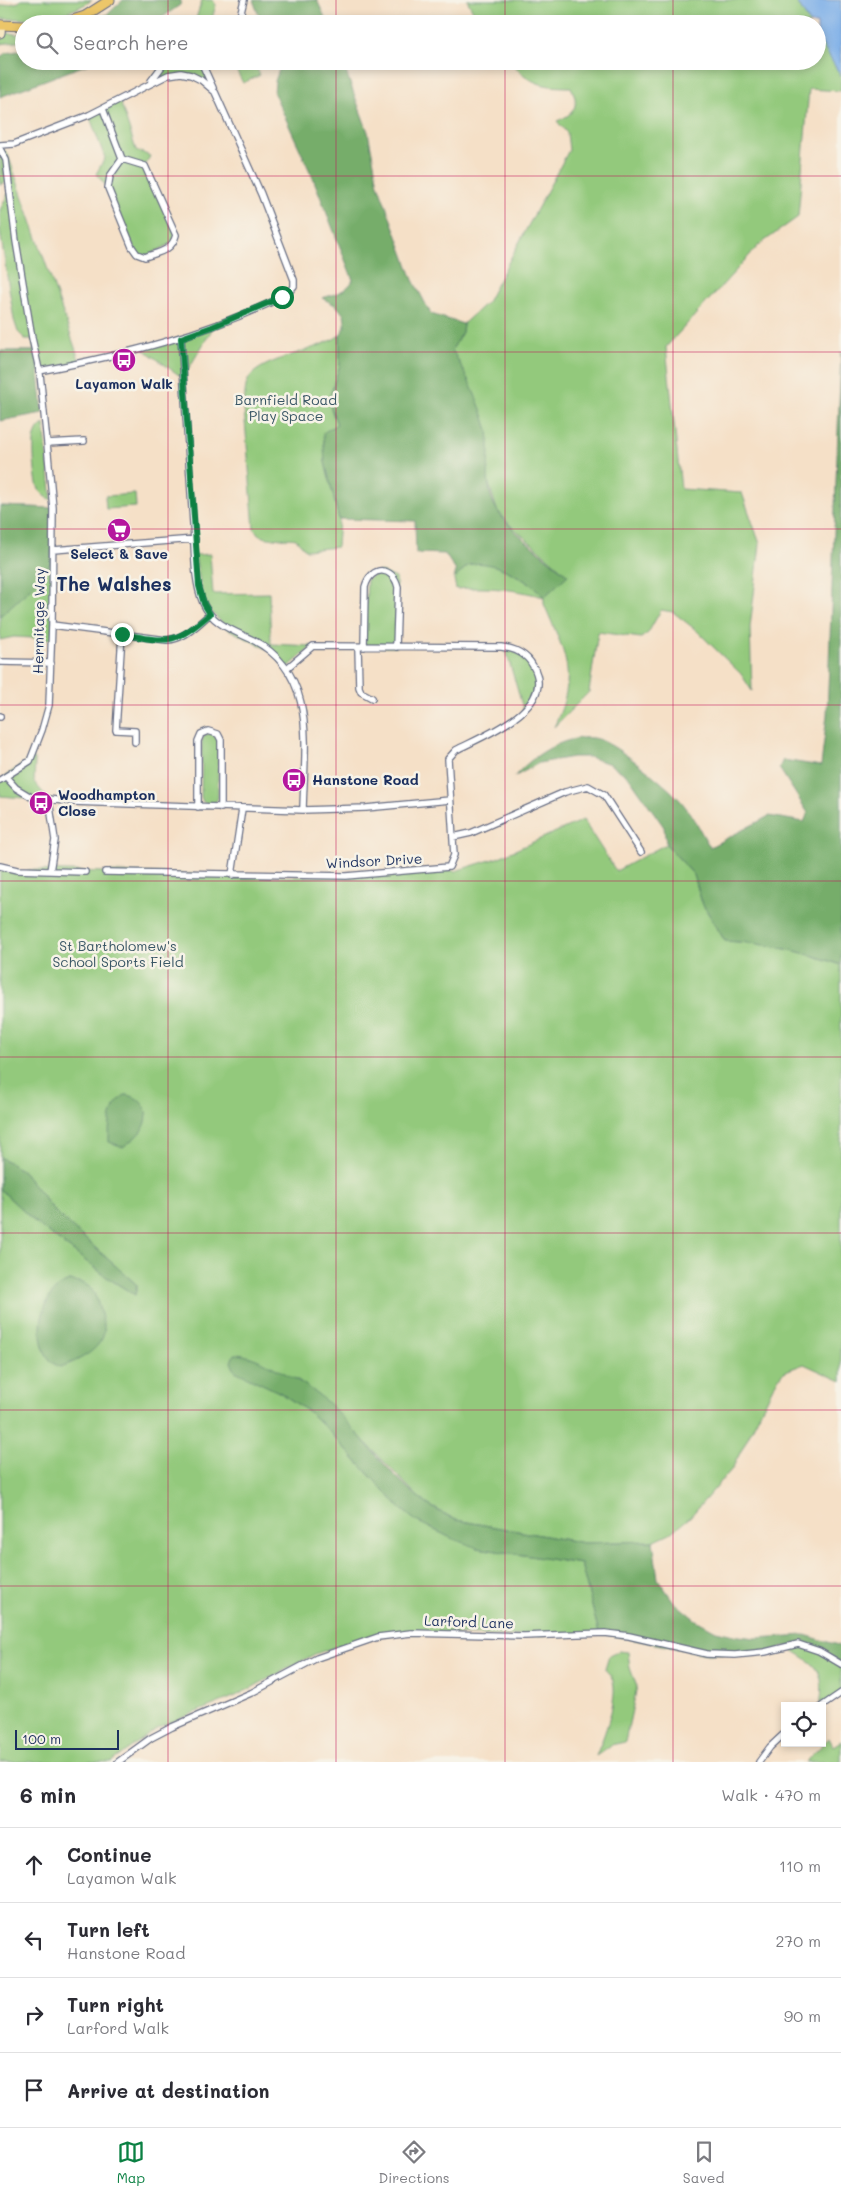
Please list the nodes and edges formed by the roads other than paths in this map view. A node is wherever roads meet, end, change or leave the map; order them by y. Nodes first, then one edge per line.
1 (110, 0) edge
2 (244, 0) edge
3 (87, 15) edge
4 (240, 15) edge
5 (15, 27) edge
6 (0, 28) edge
7 (159, 70) edge
8 (205, 70) edge
9 (149, 83) junction
10 (215, 92) junction
11 (103, 109) junction
12 (0, 145) edge
13 (0, 149) edge
14 (122, 160) junction
15 (181, 338) junction
16 (39, 371) junction
17 (84, 441) dead end
18 (47, 443) junction
19 (195, 539) junction
20 (53, 550) junction
21 (210, 614) junction
22 (52, 625) junction
23 (122, 634) junction
24 (361, 647) junction
25 (396, 647) junction
26 (0, 662) edge
27 (51, 663) junction
28 (286, 668) junction
29 (372, 698) dead end
30 (135, 742) dead end
31 (3, 779) edge
32 (49, 800) junction
33 (450, 800) junction
34 (198, 807) junction
35 (221, 808) junction
36 (242, 809) junction
37 (303, 810) junction
38 (453, 837) junction
39 (641, 852) dead end
40 (0, 866) edge
41 (50, 871) junction
42 (85, 872) dead end
43 (105, 872) dead end
44 (232, 875) junction
45 (841, 1664) edge
46 (841, 1693) edge
47 (826, 1703) edge
48 (781, 1737) edge
49 (118, 1762) edge
50 (759, 1762) edge

1 - 3 main road
2 - 4 street
5 - 6 main road
7 - 9 street
8 - 10 street
9 - 10 street
9 - 11 street
10 - 15 street
11 - 12 street
11 - 14 street
13 - 16 street, Hermitage Way
14 - 14 street
15 - 16 street
15 - 19 street
16 - 18 street, Hermitage Way
17 - 18 street
18 - 20 street, Hermitage Way
19 - 20 street
19 - 21 street
20 - 22 street, Hermitage Way
21 - 23 street
21 - 28 street
22 - 23 street
22 - 27 street, Hermitage Way
23 - 30 street
24 - 25 street
24 - 25 street
24 - 28 street
24 - 29 street
25 - 33 street, Windsor Drive
26 - 27 street
27 - 31 street, Hermitage Way
28 - 37 street
31 - 32 street
32 - 34 street
32 - 41 street
33 - 37 street
33 - 38 street, Windsor Drive
34 - 35 street
34 - 35 street
35 - 36 street
36 - 37 street
36 - 44 street
38 - 39 street
38 - 44 street, Windsor Drive
40 - 41 street
41 - 42 street
43 - 44 street, Windsor Drive
45 - 49 street, Larford Lane
46 - 47 street
48 - 50 street

